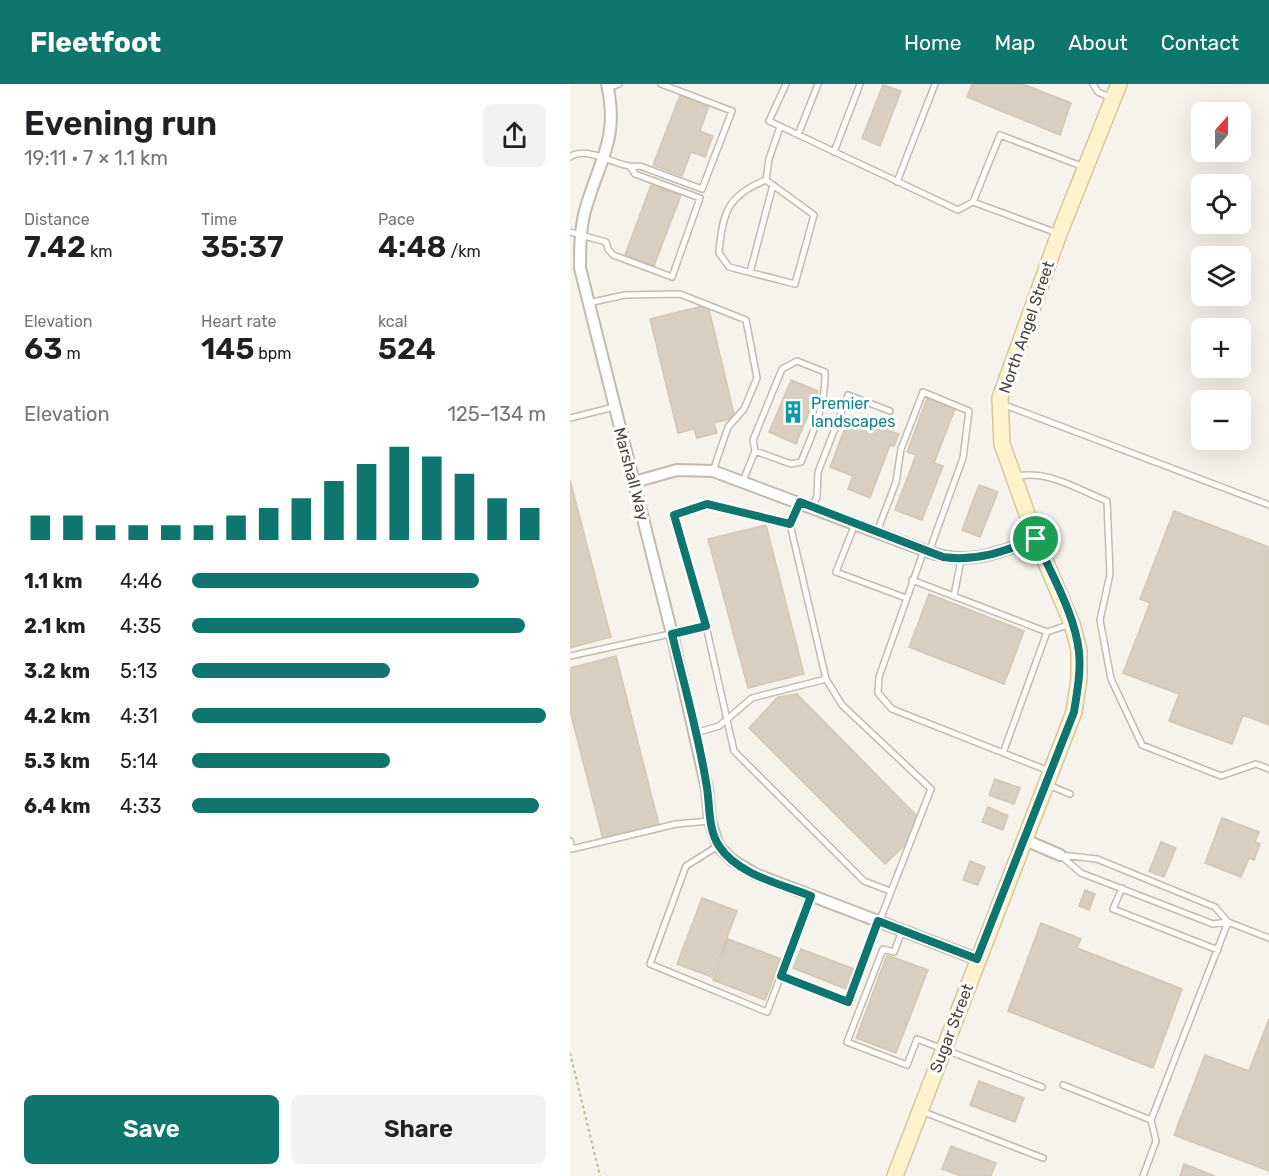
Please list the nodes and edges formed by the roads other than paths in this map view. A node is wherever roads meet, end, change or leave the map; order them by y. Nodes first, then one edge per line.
1 (619, 84) edge
2 (661, 84) edge
3 (786, 84) edge
4 (818, 84) edge
5 (860, 84) edge
6 (935, 84) edge
7 (1093, 84) edge
8 (1119, 84) edge
9 (608, 86) edge
10 (1113, 99) junction
11 (780, 127) junction
12 (798, 135) junction
13 (834, 152) junction
14 (570, 157) edge
15 (604, 159) junction
16 (1085, 167) junction
17 (631, 168) junction
18 (766, 180) junction
19 (897, 182) junction
20 (773, 185) junction
21 (973, 202) junction
22 (575, 233) edge
23 (1059, 234) junction
24 (750, 272) junction
25 (588, 303) junction
26 (1000, 404) junction
27 (614, 407) junction
28 (890, 411) dead end
29 (570, 418) edge
30 (755, 451) junction
31 (713, 471) junction
32 (1013, 477) junction
33 (744, 481) junction
34 (634, 482) junction
35 (800, 502) junction
36 (1269, 505) edge
37 (812, 507) junction
38 (790, 524) junction
39 (855, 524) junction
40 (877, 532) junction
41 (1036, 539) junction
42 (926, 551) junction
43 (961, 560) junction
44 (912, 580) junction
45 (954, 596) junction
46 (906, 598) junction
47 (1072, 624) junction
48 (706, 626) junction
49 (1047, 632) junction
50 (672, 634) junction
51 (570, 656) edge
52 (826, 679) junction
53 (1074, 712) joint
54 (725, 721) junction
55 (695, 733) junction
56 (1002, 753) junction
57 (1269, 769) edge
58 (1049, 778) junction
59 (1070, 794) dead end
60 (710, 821) junction
61 (1025, 840) junction
62 (570, 841) edge
63 (718, 846) junction
64 (1060, 855) junction
65 (1122, 888) junction
66 (890, 891) junction
67 (811, 896) junction
68 (878, 921) junction
69 (1228, 922) junction
70 (902, 931) junction
71 (1269, 938) edge
72 (1218, 950) junction
73 (977, 959) junction
74 (781, 976) junction
75 (943, 1049) junction
76 (1063, 1085) dead end
77 (1042, 1088) dead end
78 (920, 1111) junction
79 (1151, 1120) junction
80 (1043, 1158) dead end
81 (895, 1176) edge
82 (1143, 1176) edge

1 - 9 lane
2 - 17 lane
3 - 11 lane
4 - 12 lane
5 - 13 lane
6 - 19 lane
7 - 10 lane
8 - 10 street, North Angel Street
9 - 15 street, Marshall Way
10 - 16 street, North Angel Street
11 - 12 lane
11 - 18 lane
12 - 13 lane
13 - 19 lane
14 - 15 lane
15 - 17 lane
15 - 22 street, Marshall Way
16 - 21 lane
16 - 23 street, North Angel Street
17 - 22 lane
18 - 20 lane
18 - 24 lane
19 - 21 lane
20 - 24 lane
20 - 24 lane
21 - 23 lane
22 - 25 street, Marshall Way
23 - 26 street, North Angel Street
25 - 27 street, Marshall Way
25 - 31 lane
26 - 32 street, North Angel Street
26 - 36 lane
27 - 29 lane
27 - 34 street, Marshall Way
28 - 37 lane
30 - 30 lane
30 - 33 lane
31 - 33 street
31 - 34 street
32 - 41 street, North Angel Street
32 - 57 lane
33 - 35 street
34 - 50 street, Marshall Way
35 - 37 street
35 - 38 lane
37 - 39 street
38 - 48 lane
38 - 52 lane
39 - 40 street
39 - 46 lane
40 - 42 street
40 - 42 lane
41 - 43 street
41 - 47 street, North Angel Street
42 - 43 street
42 - 44 lane
43 - 45 lane
44 - 45 lane
44 - 46 lane
45 - 49 lane
46 - 56 lane
47 - 49 lane
47 - 53 street, North Angel Street
48 - 50 lane
48 - 54 lane
49 - 56 lane
50 - 51 lane
50 - 55 street, Marshall Way
52 - 54 lane
52 - 66 lane
53 - 58 street, Sugar Street
54 - 55 lane
54 - 66 lane
55 - 60 street, Marshall Way
56 - 58 lane
58 - 59 lane
58 - 61 street, Sugar Street
60 - 62 lane
60 - 63 street, Marshall Way
61 - 64 street
61 - 73 street, Sugar Street
63 - 67 street, Marshall Way
63 - 74 lane
64 - 65 lane
64 - 69 lane
65 - 69 lane
65 - 72 lane
66 - 68 lane
67 - 68 street, Marshall Way
67 - 74 lane
68 - 70 street, Marshall Way
68 - 74 lane
69 - 71 lane
69 - 72 lane
70 - 73 street, Marshall Way
70 - 75 lane
72 - 79 lane
73 - 75 street, Sugar Street
75 - 77 lane
75 - 78 street, Sugar Street
76 - 79 lane
78 - 80 lane
78 - 81 street, Sugar Street
79 - 82 lane

